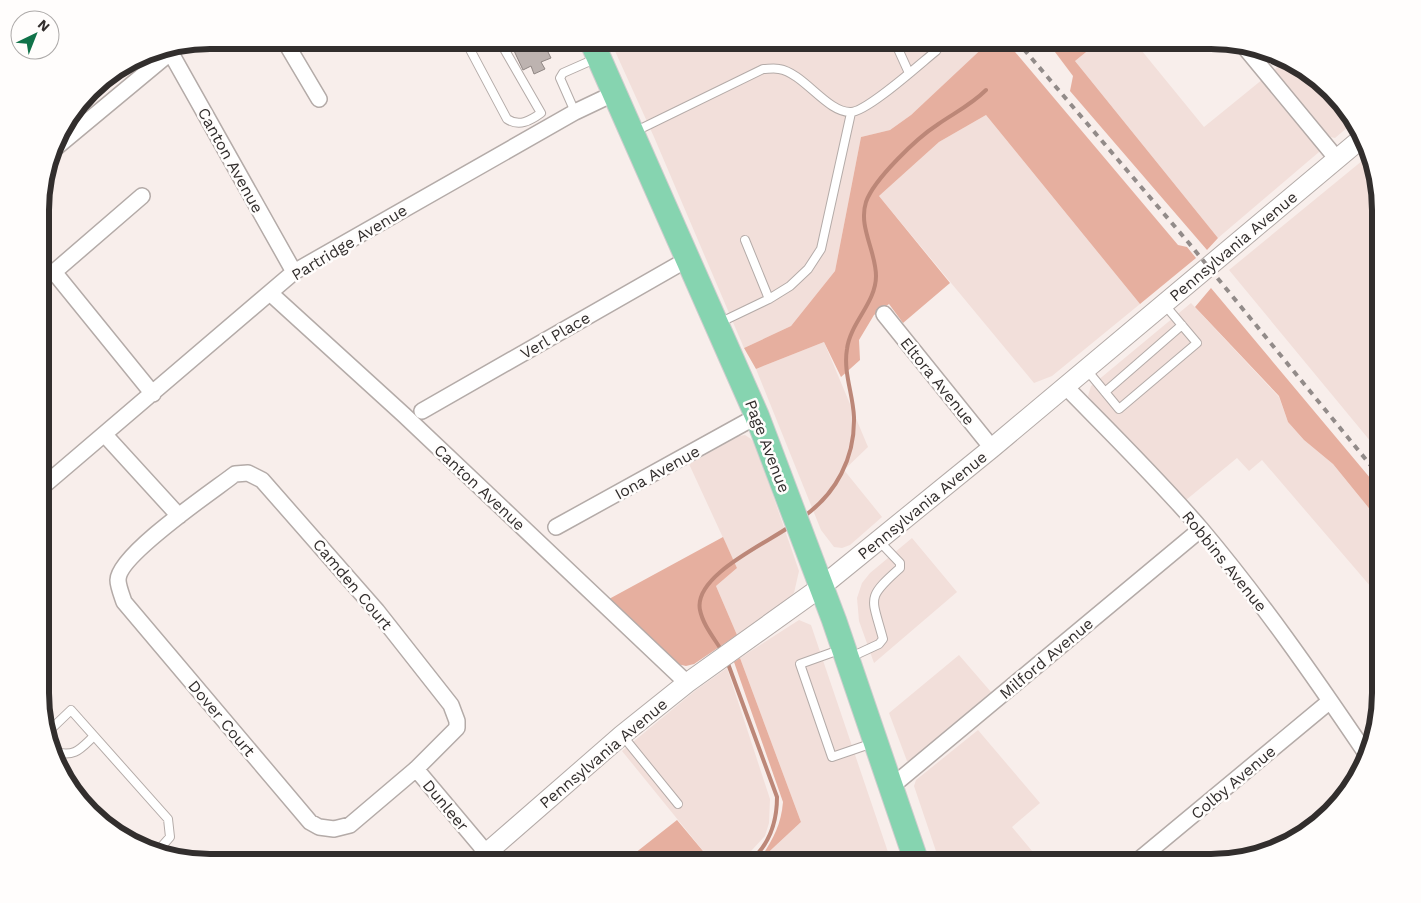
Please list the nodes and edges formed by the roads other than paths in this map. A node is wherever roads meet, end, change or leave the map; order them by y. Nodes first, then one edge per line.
1 (289, 49) edge
2 (470, 49) edge
3 (504, 49) edge
4 (595, 49) edge
5 (898, 49) edge
6 (937, 49) edge
7 (172, 53) edge
8 (1250, 53) edge
9 (163, 56) edge
10 (909, 73) junction
11 (614, 93) junction
12 (320, 99) dead end
13 (575, 112) junction
14 (851, 112) junction
15 (541, 113) junction
16 (549, 127) junction
17 (632, 133) junction
18 (64, 140) edge
19 (1357, 142) edge
20 (1337, 159) junction
21 (142, 196) dead end
22 (745, 240) dead end
23 (688, 259) junction
24 (294, 272) junction
25 (270, 293) junction
26 (769, 299) junction
27 (1164, 304) junction
28 (884, 314) dead end
29 (717, 323) junction
30 (1182, 325) junction
31 (1086, 369) junction
32 (1065, 386) junction
33 (1105, 392) junction
34 (153, 394) junction
35 (422, 411) dead end
36 (757, 416) junction
37 (105, 435) junction
38 (992, 448) junction
39 (49, 480) edge
40 (179, 516) junction
41 (556, 528) dead end
42 (1201, 529) junction
43 (878, 540) junction
44 (821, 587) junction
45 (845, 653) junction
46 (687, 683) junction
47 (1330, 701) junction
48 (53, 727) edge
49 (622, 734) junction
50 (94, 736) junction
51 (876, 742) junction
52 (1363, 748) edge
53 (60, 753) edge
54 (416, 769) junction
55 (891, 787) junction
56 (678, 804) dead end
57 (161, 847) edge
58 (481, 854) edge
59 (492, 854) edge
60 (909, 854) edge
61 (1146, 854) edge

1 - 12 street
2 - 15 lane
3 - 15 lane
4 - 11 main road, Page Avenue
4 - 13 lane
5 - 10 lane
6 - 10 lane
7 - 24 street, Canton Avenue
8 - 20 street
9 - 18 street
10 - 14 lane
11 - 13 street, Partridge Avenue
11 - 17 main road, Page Avenue
13 - 16 street, Partridge Avenue
14 - 17 lane
14 - 26 lane
15 - 16 lane
16 - 24 street, Partridge Avenue
17 - 23 main road, Page Avenue
19 - 20 street, Pennsylvania Avenue
20 - 27 street, Pennsylvania Avenue
21 - 34 street
22 - 26 lane
23 - 29 main road, Page Avenue
23 - 35 street, Verl Place
24 - 25 street, Partridge Avenue
25 - 34 street, Partridge Avenue
25 - 46 street, Canton Avenue
26 - 29 lane
27 - 30 lane
27 - 31 street, Pennsylvania Avenue
28 - 38 street, Eltora Avenue
29 - 36 main road, Page Avenue
30 - 33 lane
30 - 33 lane
31 - 32 street, Pennsylvania Avenue
31 - 33 lane
32 - 38 street, Pennsylvania Avenue
32 - 42 street, Robbins Avenue
34 - 37 street, Partridge Avenue
36 - 41 street, Iona Avenue
36 - 44 main road, Page Avenue
37 - 39 street, Partridge Avenue
37 - 40 street
38 - 43 street, Pennsylvania Avenue
40 - 54 street, Camden Court
40 - 54 street, Dover Court
42 - 47 street, Robbins Avenue
42 - 55 street, Milford Avenue
43 - 44 street, Pennsylvania Avenue
43 - 45 lane
44 - 45 main road, Page Avenue
44 - 46 street, Pennsylvania Avenue
45 - 51 main road, Page Avenue
45 - 51 lane
46 - 49 street, Pennsylvania Avenue
47 - 52 street, Robbins Avenue
47 - 61 street, Colby Avenue
48 - 50 lane
49 - 56 lane
49 - 59 street, Pennsylvania Avenue
50 - 53 lane
50 - 57 lane
51 - 55 main road, Page Avenue
54 - 58 street, Dunleer
55 - 60 main road, Page Avenue

